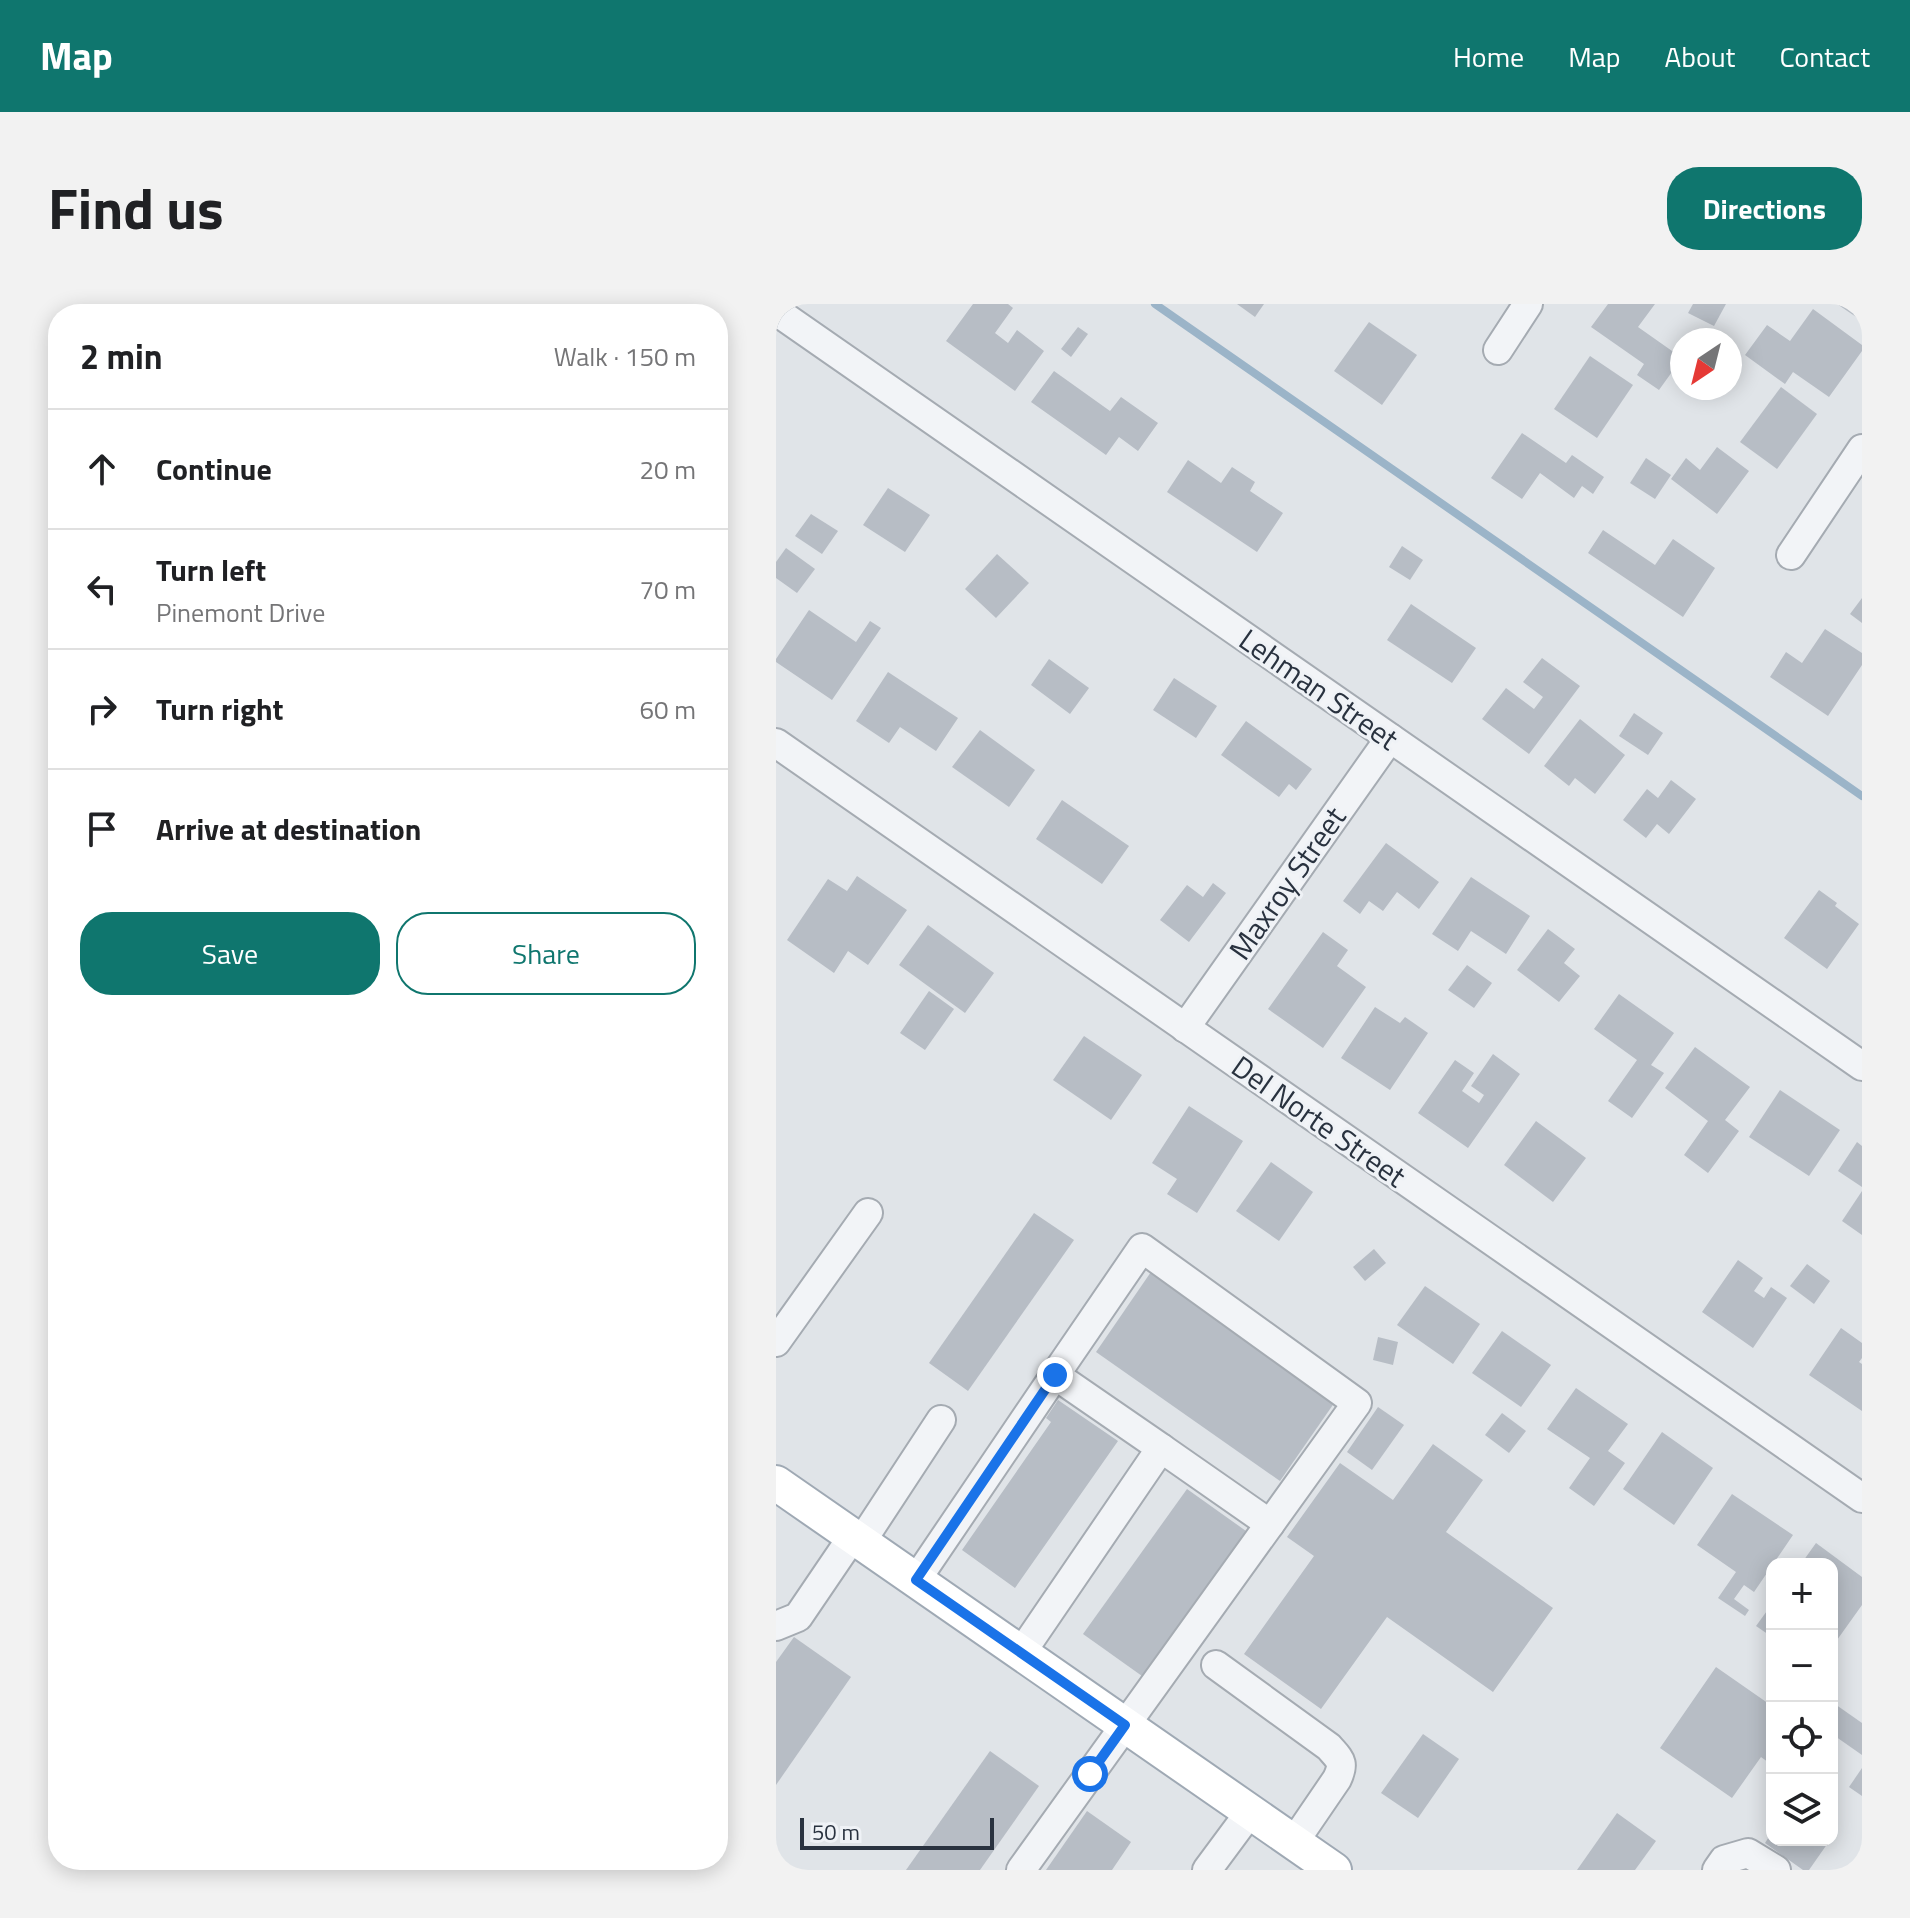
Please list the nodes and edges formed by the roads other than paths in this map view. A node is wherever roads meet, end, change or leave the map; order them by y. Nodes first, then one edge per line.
1 (1528, 304) edge
2 (776, 311) edge
3 (1498, 350) dead end
4 (1862, 449) edge
5 (1791, 555) dead end
6 (1390, 738) junction
7 (776, 743) edge
8 (1185, 1028) junction
9 (1862, 1066) edge
10 (868, 1213) dead end
11 (776, 1342) edge
12 (1055, 1375) junction
13 (941, 1420) dead end
14 (1161, 1448) junction
15 (776, 1483) edge
16 (1862, 1498) edge
17 (1270, 1524) junction
18 (857, 1539) junction
19 (916, 1580) junction
20 (776, 1626) edge
21 (1021, 1653) junction
22 (1216, 1665) dead end
23 (1125, 1725) junction
24 (1250, 1812) junction
25 (1294, 1842) junction
26 (1021, 1870) edge
27 (1207, 1870) edge
28 (1334, 1870) edge
29 (1717, 1870) edge
30 (1776, 1870) edge

1 - 3 street
2 - 6 street, Lehman Street
4 - 5 street
6 - 8 street, Maxroy Street
6 - 9 street, Lehman Street
7 - 8 street, Del Norte Street
8 - 16 street, Del Norte Street
10 - 11 street
12 - 14 street
12 - 17 street
12 - 19 street
13 - 18 street
14 - 17 street
14 - 21 street
15 - 18 main road
17 - 23 street
18 - 19 main road
18 - 20 street
19 - 21 main road
21 - 23 main road
22 - 25 street
23 - 24 main road
23 - 26 street
24 - 25 main road
24 - 27 street
25 - 28 main road
29 - 30 street

